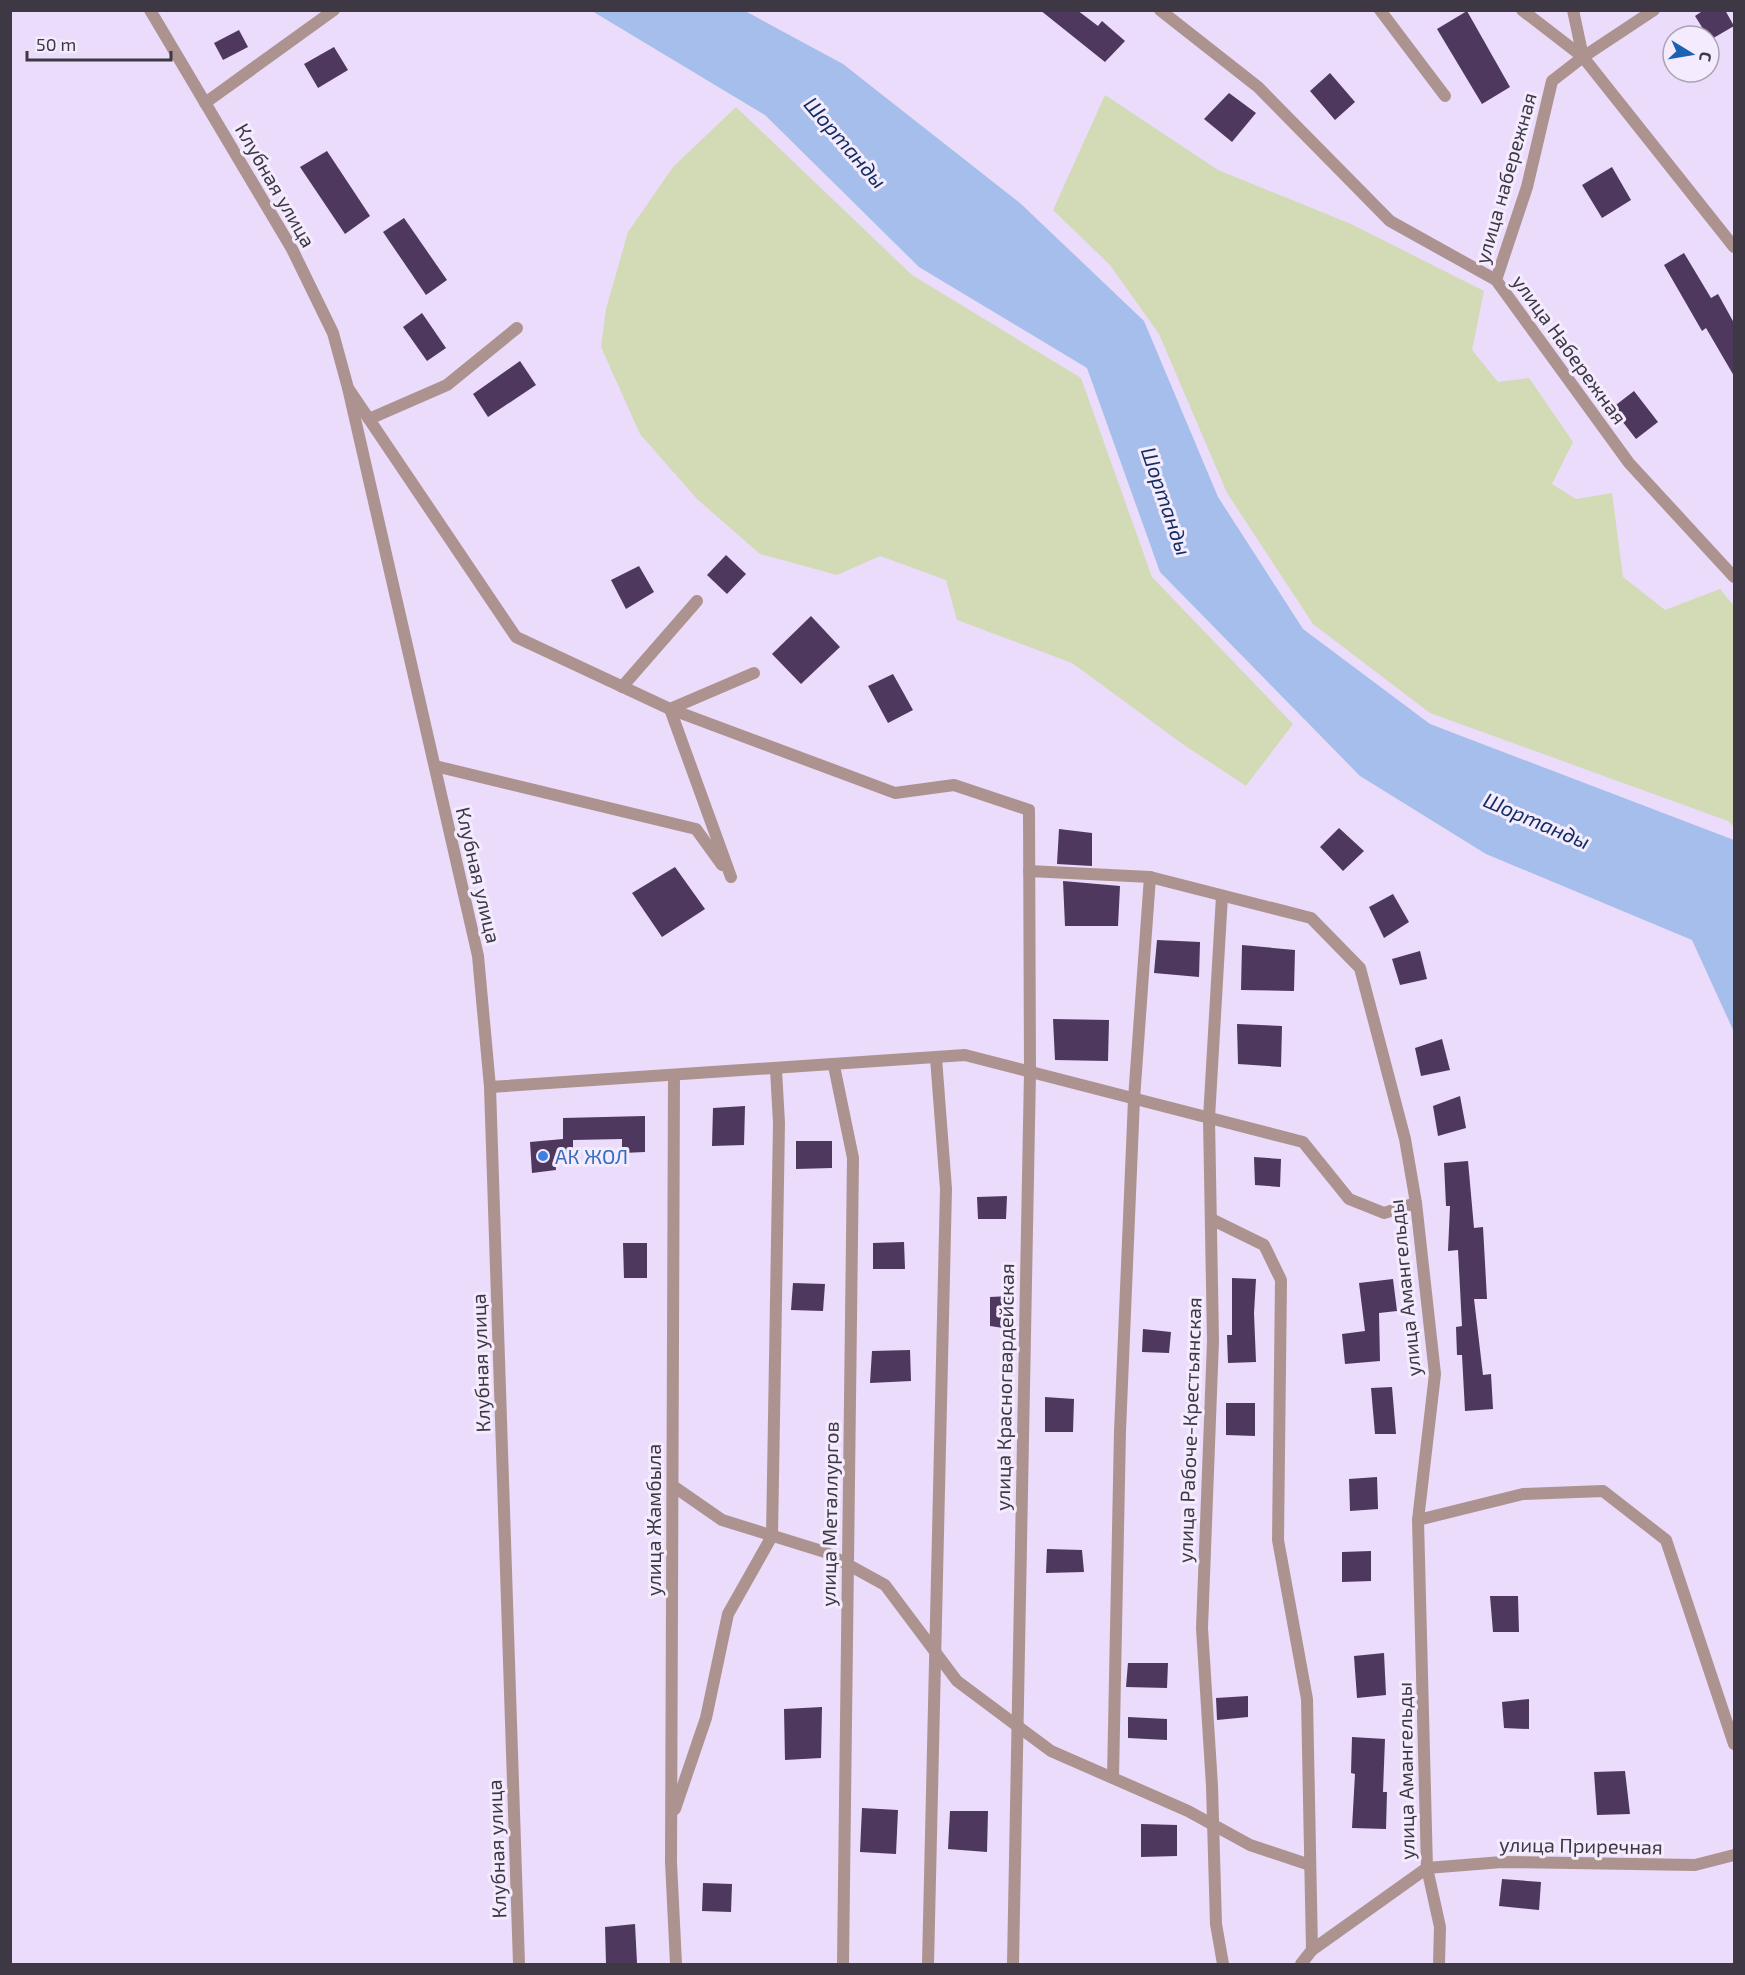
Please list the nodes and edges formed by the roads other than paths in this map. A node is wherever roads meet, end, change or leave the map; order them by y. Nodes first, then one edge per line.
1 (150, 10) edge
2 (334, 10) edge
3 (1160, 10) edge
4 (1380, 10) edge
5 (1522, 10) edge
6 (1573, 10) edge
7 (1654, 10) edge
8 (1583, 57) junction
9 (1445, 96) dead end
10 (205, 103) junction
11 (1734, 247) edge
12 (1496, 279) junction
13 (518, 328) dead end
14 (348, 388) junction
15 (369, 419) junction
16 (1734, 577) edge
17 (697, 602) dead end
18 (754, 673) dead end
19 (622, 687) junction
20 (670, 710) junction
21 (435, 766) junction
22 (1029, 871) junction
23 (1150, 877) junction
24 (1222, 896) junction
25 (936, 1058) junction
26 (834, 1066) junction
27 (776, 1070) junction
28 (1030, 1072) junction
29 (674, 1076) junction
30 (490, 1087) junction
31 (1134, 1099) junction
32 (1209, 1118) junction
33 (1416, 1203) junction
34 (1211, 1219) junction
35 (673, 1486) junction
36 (1418, 1520) junction
37 (772, 1536) junction
38 (848, 1565) junction
39 (935, 1652) junction
40 (1017, 1726) junction
41 (1734, 1744) edge
42 (1113, 1778) junction
43 (671, 1820) junction
44 (1213, 1825) junction
45 (1734, 1856) edge
46 (1310, 1865) junction
47 (1427, 1868) junction
48 (1312, 1950) junction
49 (519, 1965) edge
50 (676, 1965) edge
51 (843, 1965) edge
52 (928, 1965) edge
53 (1013, 1965) edge
54 (1223, 1965) edge
55 (1301, 1965) edge
56 (1439, 1965) edge

1 - 10 street, Клубная улица
2 - 10 street
3 - 12 street, улица Набережная
4 - 9 street
5 - 8 street
6 - 8 street
7 - 8 street, улица набережная
8 - 11 street
8 - 12 street, улица набережная
10 - 14 street, Клубная улица
12 - 16 street, улица Набережная
13 - 15 street
14 - 15 street, Клубная улица
14 - 21 street, Клубная улица
15 - 19 street, Клубная улица
17 - 19 street
18 - 20 street
19 - 20 street, Клубная улица
20 - 21 street, Клубная улица
20 - 22 street, улица Красногвардейская
21 - 30 street, Клубная улица
22 - 23 street, улица Амангельды
22 - 28 street, улица Красногвардейская
23 - 24 street, улица Амангельды
23 - 31 street
24 - 32 street, улица Рабоче-Крестьянская
24 - 33 street, улица Амангельды
25 - 26 street
25 - 28 street
25 - 39 street
26 - 27 street
26 - 38 street, улица Металлургов
27 - 29 street
27 - 37 street
28 - 31 street
28 - 40 street, улица Красногвардейская
29 - 30 street
29 - 35 street, улица Жамбыла
30 - 49 street, Клубная улица
31 - 32 street
31 - 42 street
32 - 33 street
32 - 34 street, улица Рабоче-Крестьянская
33 - 36 street, улица Амангельды
34 - 44 street, улица Рабоче-Крестьянская
34 - 46 street
35 - 37 street
35 - 43 street, улица Жамбыла
36 - 41 street
36 - 47 street, улица Амангельды
37 - 38 street
37 - 43 street
38 - 39 street
38 - 51 street, улица Металлургов
39 - 40 street
39 - 52 street
40 - 42 street
40 - 53 street, улица Красногвардейская
42 - 44 street
43 - 50 street, улица Жамбыла
44 - 46 street
44 - 54 street, улица Рабоче-Крестьянская
45 - 47 street, улица Приречная
46 - 48 street
47 - 48 street
47 - 56 street, улица Амангельды
48 - 55 street

